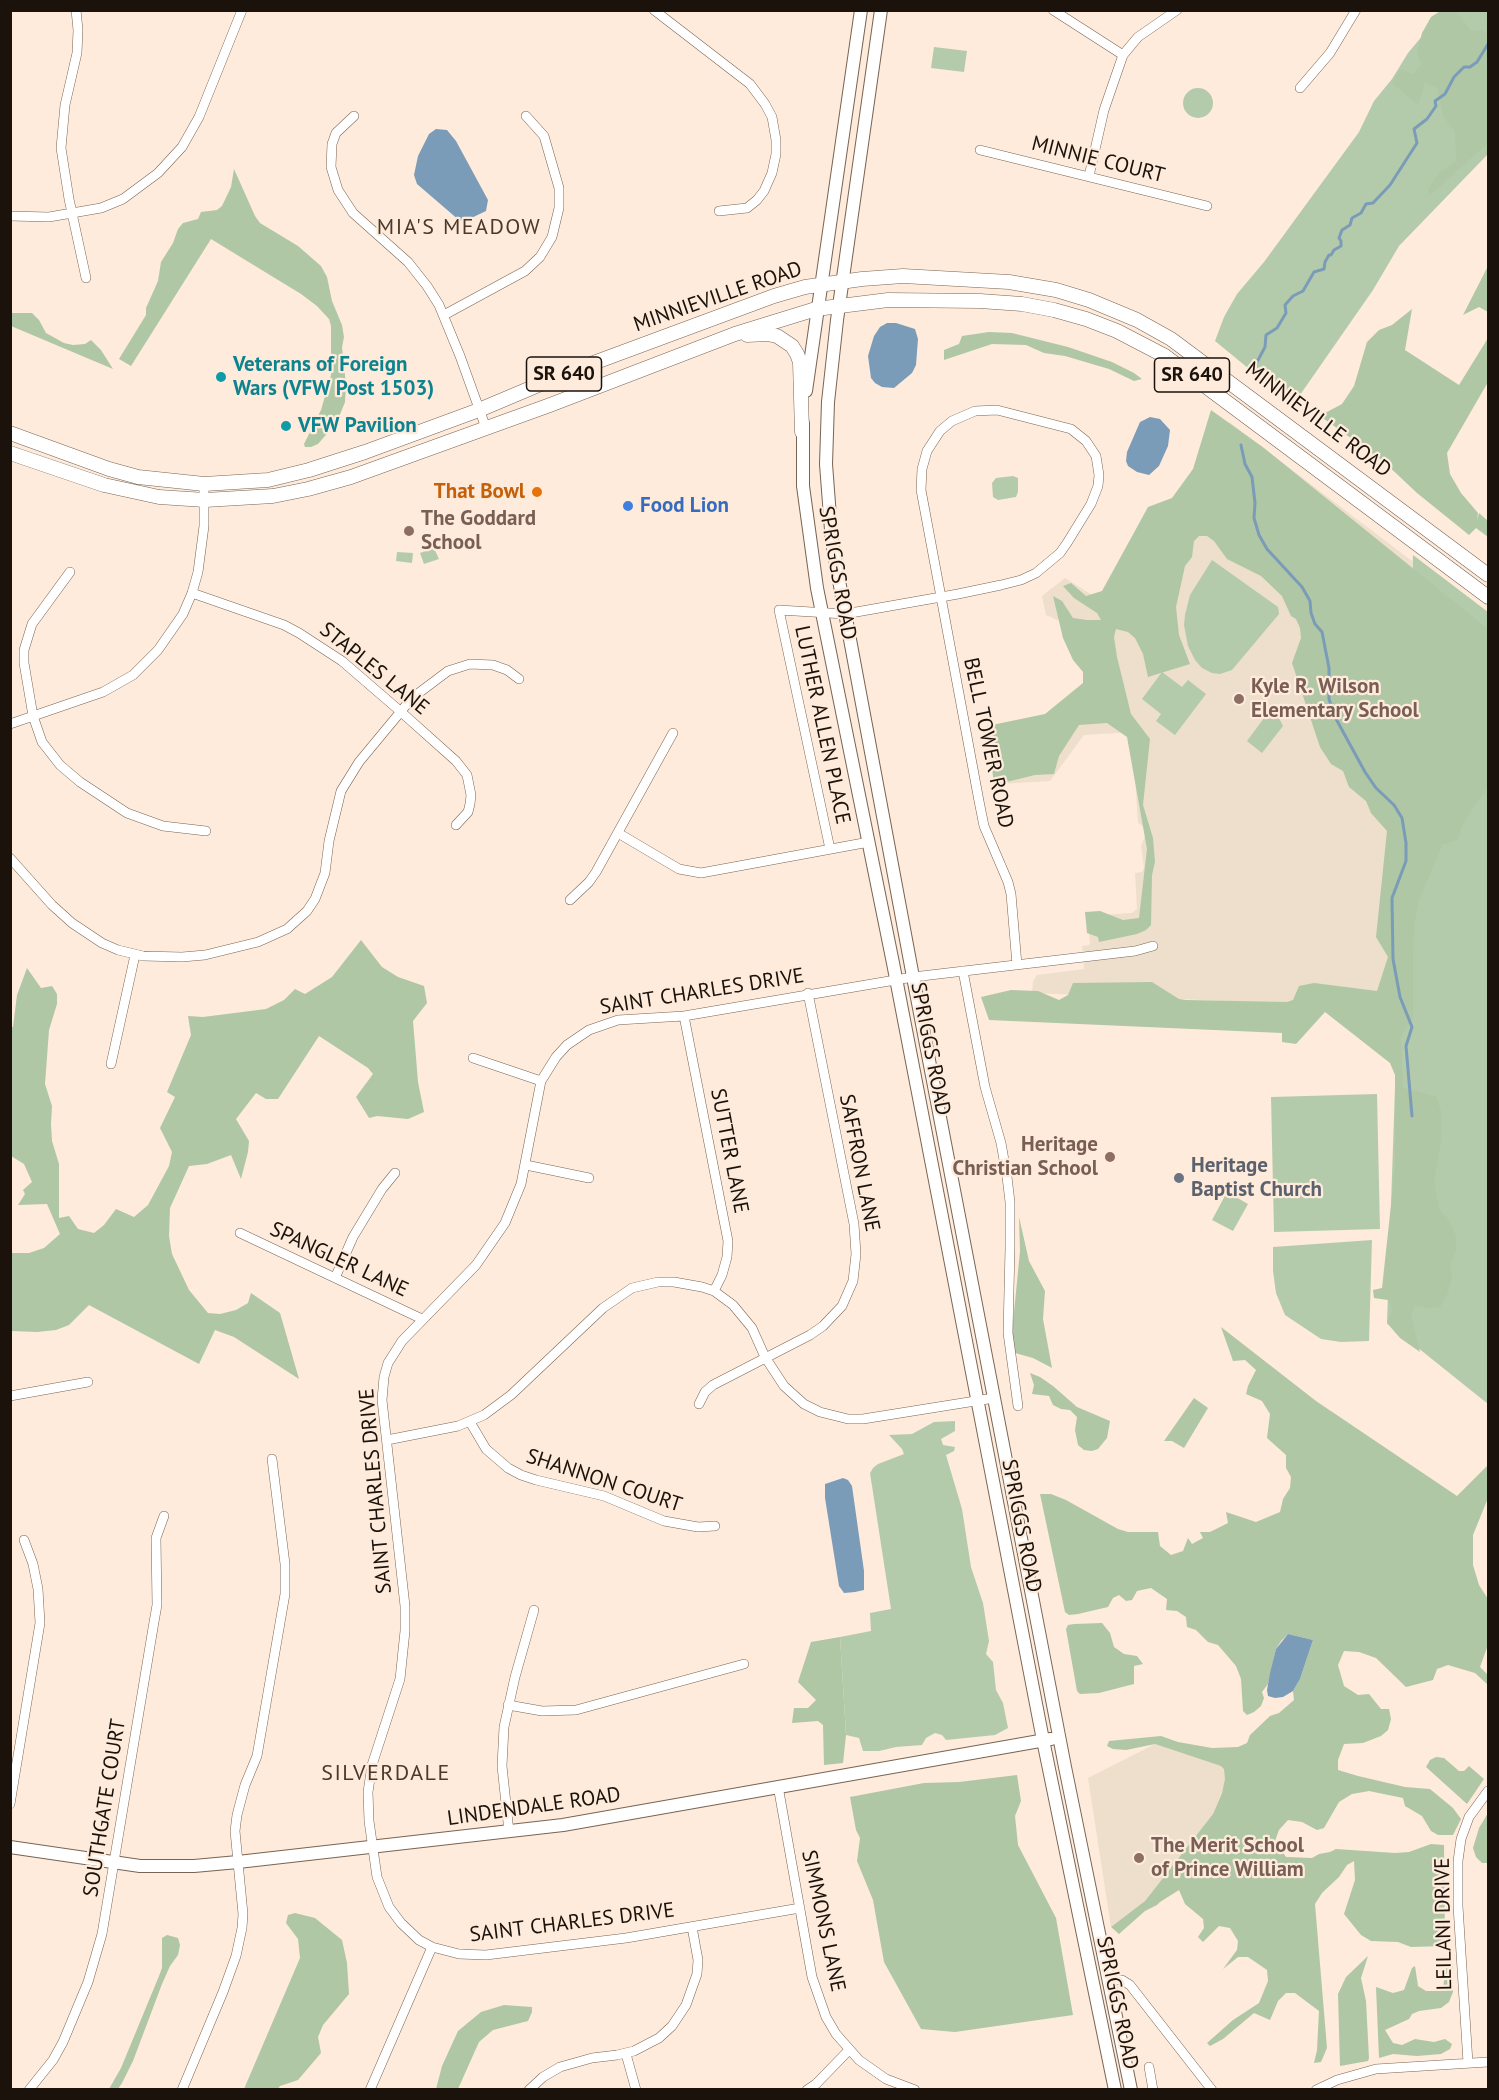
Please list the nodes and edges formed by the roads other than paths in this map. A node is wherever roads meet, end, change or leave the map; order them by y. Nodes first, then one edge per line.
1 (76, 10) edge
2 (242, 10) edge
3 (654, 10) edge
4 (861, 10) edge
5 (881, 10) edge
6 (1053, 10) edge
7 (1177, 10) edge
8 (1356, 10) edge
9 (1123, 55) junction
10 (1300, 88) dead end
11 (354, 116) dead end
12 (526, 116) dead end
13 (980, 150) dead end
14 (1089, 177) junction
15 (1207, 206) dead end
16 (719, 211) dead end
17 (72, 214) junction
18 (10, 216) edge
19 (86, 278) dead end
20 (842, 281) junction
21 (820, 285) junction
22 (839, 305) junction
23 (816, 309) junction
24 (444, 315) junction
25 (701, 347) junction
26 (479, 410) junction
27 (486, 428) junction
28 (802, 432) junction
29 (10, 433) edge
30 (10, 453) edge
31 (204, 484) junction
32 (205, 500) junction
33 (70, 573) dead end
34 (1488, 574) edge
35 (192, 592) junction
36 (941, 597) junction
37 (1488, 597) edge
38 (822, 612) junction
39 (845, 614) junction
40 (519, 679) dead end
41 (400, 711) junction
42 (33, 716) junction
43 (10, 724) edge
44 (673, 733) dead end
45 (456, 825) dead end
46 (206, 831) dead end
47 (618, 833) junction
48 (869, 842) junction
49 (830, 849) junction
50 (10, 858) edge
51 (570, 900) dead end
52 (1153, 946) dead end
53 (135, 955) junction
54 (1017, 965) junction
55 (963, 971) junction
56 (913, 977) junction
57 (896, 980) junction
58 (808, 993) junction
59 (684, 1016) junction
60 (473, 1058) dead end
61 (111, 1064) dead end
62 (541, 1081) junction
63 (526, 1165) junction
64 (395, 1173) dead end
65 (589, 1178) dead end
66 (240, 1233) dead end
67 (335, 1278) junction
68 (714, 1292) junction
69 (422, 1319) junction
70 (765, 1358) junction
71 (88, 1382) dead end
72 (10, 1396) edge
73 (994, 1398) junction
74 (977, 1401) junction
75 (699, 1404) dead end
76 (1018, 1406) dead end
77 (470, 1422) junction
78 (387, 1440) junction
79 (272, 1459) dead end
80 (164, 1516) dead end
81 (715, 1526) dead end
82 (24, 1540) dead end
83 (534, 1610) dead end
84 (744, 1664) dead end
85 (508, 1705) junction
86 (1060, 1737) junction
87 (1043, 1740) junction
88 (778, 1786) junction
89 (1488, 1791) edge
90 (10, 1804) edge
91 (509, 1832) junction
92 (10, 1846) edge
93 (371, 1847) junction
94 (115, 1862) junction
95 (238, 1862) junction
96 (800, 1908) junction
97 (692, 1927) junction
98 (432, 1947) junction
99 (1109, 1980) junction
100 (849, 2050) junction
101 (627, 2054) junction
102 (1488, 2062) edge
103 (1468, 2063) junction
104 (1149, 2067) dead end
105 (29, 2090) edge
106 (182, 2090) edge
107 (370, 2090) edge
108 (529, 2090) edge
109 (636, 2090) edge
110 (807, 2090) edge
111 (915, 2090) edge
112 (1115, 2090) edge
113 (1131, 2090) edge
114 (1153, 2090) edge
115 (1212, 2090) edge
116 (1316, 2090) edge

1 - 17 street
2 - 17 street
3 - 16 street
4 - 21 main road, SPRIGGS ROAD
5 - 20 main road, SPRIGGS ROAD
6 - 9 street
7 - 9 street
8 - 10 street
9 - 14 street
11 - 24 street
12 - 24 street
13 - 14 street, MINNIE COURT
14 - 15 street, MINNIE COURT
17 - 18 street
17 - 19 street
20 - 21 main road, MINNIEVILLE ROAD / SR 640
20 - 22 main road, SPRIGGS ROAD
20 - 34 main road, MINNIEVILLE ROAD / SR 640
21 - 23 main road, SPRIGGS ROAD
21 - 26 main road, MINNIEVILLE ROAD / SR 640
22 - 23 main road, MINNIEVILLE ROAD / SR 640
22 - 37 main road, MINNIEVILLE ROAD / SR 640
22 - 39 main road, SPRIGGS ROAD
23 - 25 main road, MINNIEVILLE ROAD / SR 640
23 - 28 main road, SPRIGGS ROAD
24 - 26 street
25 - 27 main road, MINNIEVILLE ROAD / SR 640
25 - 28 main road
26 - 27 street
26 - 31 main road, MINNIEVILLE ROAD / SR 640
27 - 32 main road, MINNIEVILLE ROAD / SR 640
28 - 38 main road, SPRIGGS ROAD
29 - 31 main road, MINNIEVILLE ROAD / SR 640
30 - 32 main road, MINNIEVILLE ROAD / SR 640
31 - 32 street
32 - 35 street
33 - 42 street
35 - 41 street, STAPLES LANE
35 - 42 street
36 - 36 street
36 - 39 street
36 - 54 street, BELL TOWER ROAD
38 - 39 street
38 - 48 main road, SPRIGGS ROAD
38 - 49 street, LUTHER ALLEN PLACE
39 - 56 main road, SPRIGGS ROAD
40 - 41 street
41 - 45 street, STAPLES LANE
41 - 53 street
42 - 43 street
42 - 46 street
44 - 47 street
47 - 49 street
47 - 51 street
48 - 49 street
48 - 57 main road, SPRIGGS ROAD
50 - 53 street
52 - 54 street, SAINT CHARLES DRIVE
53 - 61 street
54 - 55 street, SAINT CHARLES DRIVE
55 - 56 street, SAINT CHARLES DRIVE
55 - 76 street
56 - 57 street, SAINT CHARLES DRIVE
56 - 73 main road, SPRIGGS ROAD
57 - 58 street, SAINT CHARLES DRIVE
57 - 74 main road, SPRIGGS ROAD
58 - 59 street, SAINT CHARLES DRIVE
58 - 70 street, SAFFRON LANE
59 - 62 street, SAINT CHARLES DRIVE
59 - 68 street, SUTTER LANE
60 - 62 street
62 - 63 street, SAINT CHARLES DRIVE
63 - 65 street
63 - 69 street, SAINT CHARLES DRIVE
64 - 67 street
66 - 67 street, SPANGLER LANE
67 - 69 street, SPANGLER LANE
68 - 70 street
68 - 77 street
69 - 78 street, SAINT CHARLES DRIVE
70 - 74 street
70 - 75 street, SAFFRON LANE
71 - 72 street
73 - 74 street
73 - 86 main road, SPRIGGS ROAD
74 - 87 main road, SPRIGGS ROAD
77 - 78 street
77 - 81 street, SHANNON COURT
78 - 93 street, SAINT CHARLES DRIVE
79 - 95 street
80 - 94 street, SOUTHGATE COURT
82 - 90 street
83 - 85 street
84 - 85 street
85 - 91 street
86 - 87 main road, LINDENDALE ROAD
86 - 99 main road, SPRIGGS ROAD
87 - 88 main road, LINDENDALE ROAD
87 - 112 main road, SPRIGGS ROAD
88 - 91 main road, LINDENDALE ROAD
88 - 96 street, SIMMONS LANE
89 - 103 street, LEILANI DRIVE
91 - 93 main road, LINDENDALE ROAD
92 - 94 main road, LINDENDALE ROAD
93 - 95 main road, LINDENDALE ROAD
93 - 98 street, SAINT CHARLES DRIVE
94 - 95 main road, LINDENDALE ROAD
94 - 105 street, SOUTHGATE COURT
95 - 106 street
96 - 97 street, SAINT CHARLES DRIVE
96 - 100 street, SIMMONS LANE
97 - 98 street, SAINT CHARLES DRIVE
97 - 101 street
98 - 107 street
99 - 113 main road, SPRIGGS ROAD
99 - 115 street
100 - 110 street
100 - 111 street, SIMMONS LANE
101 - 108 street
101 - 109 street
102 - 103 street
103 - 116 street
104 - 114 street

